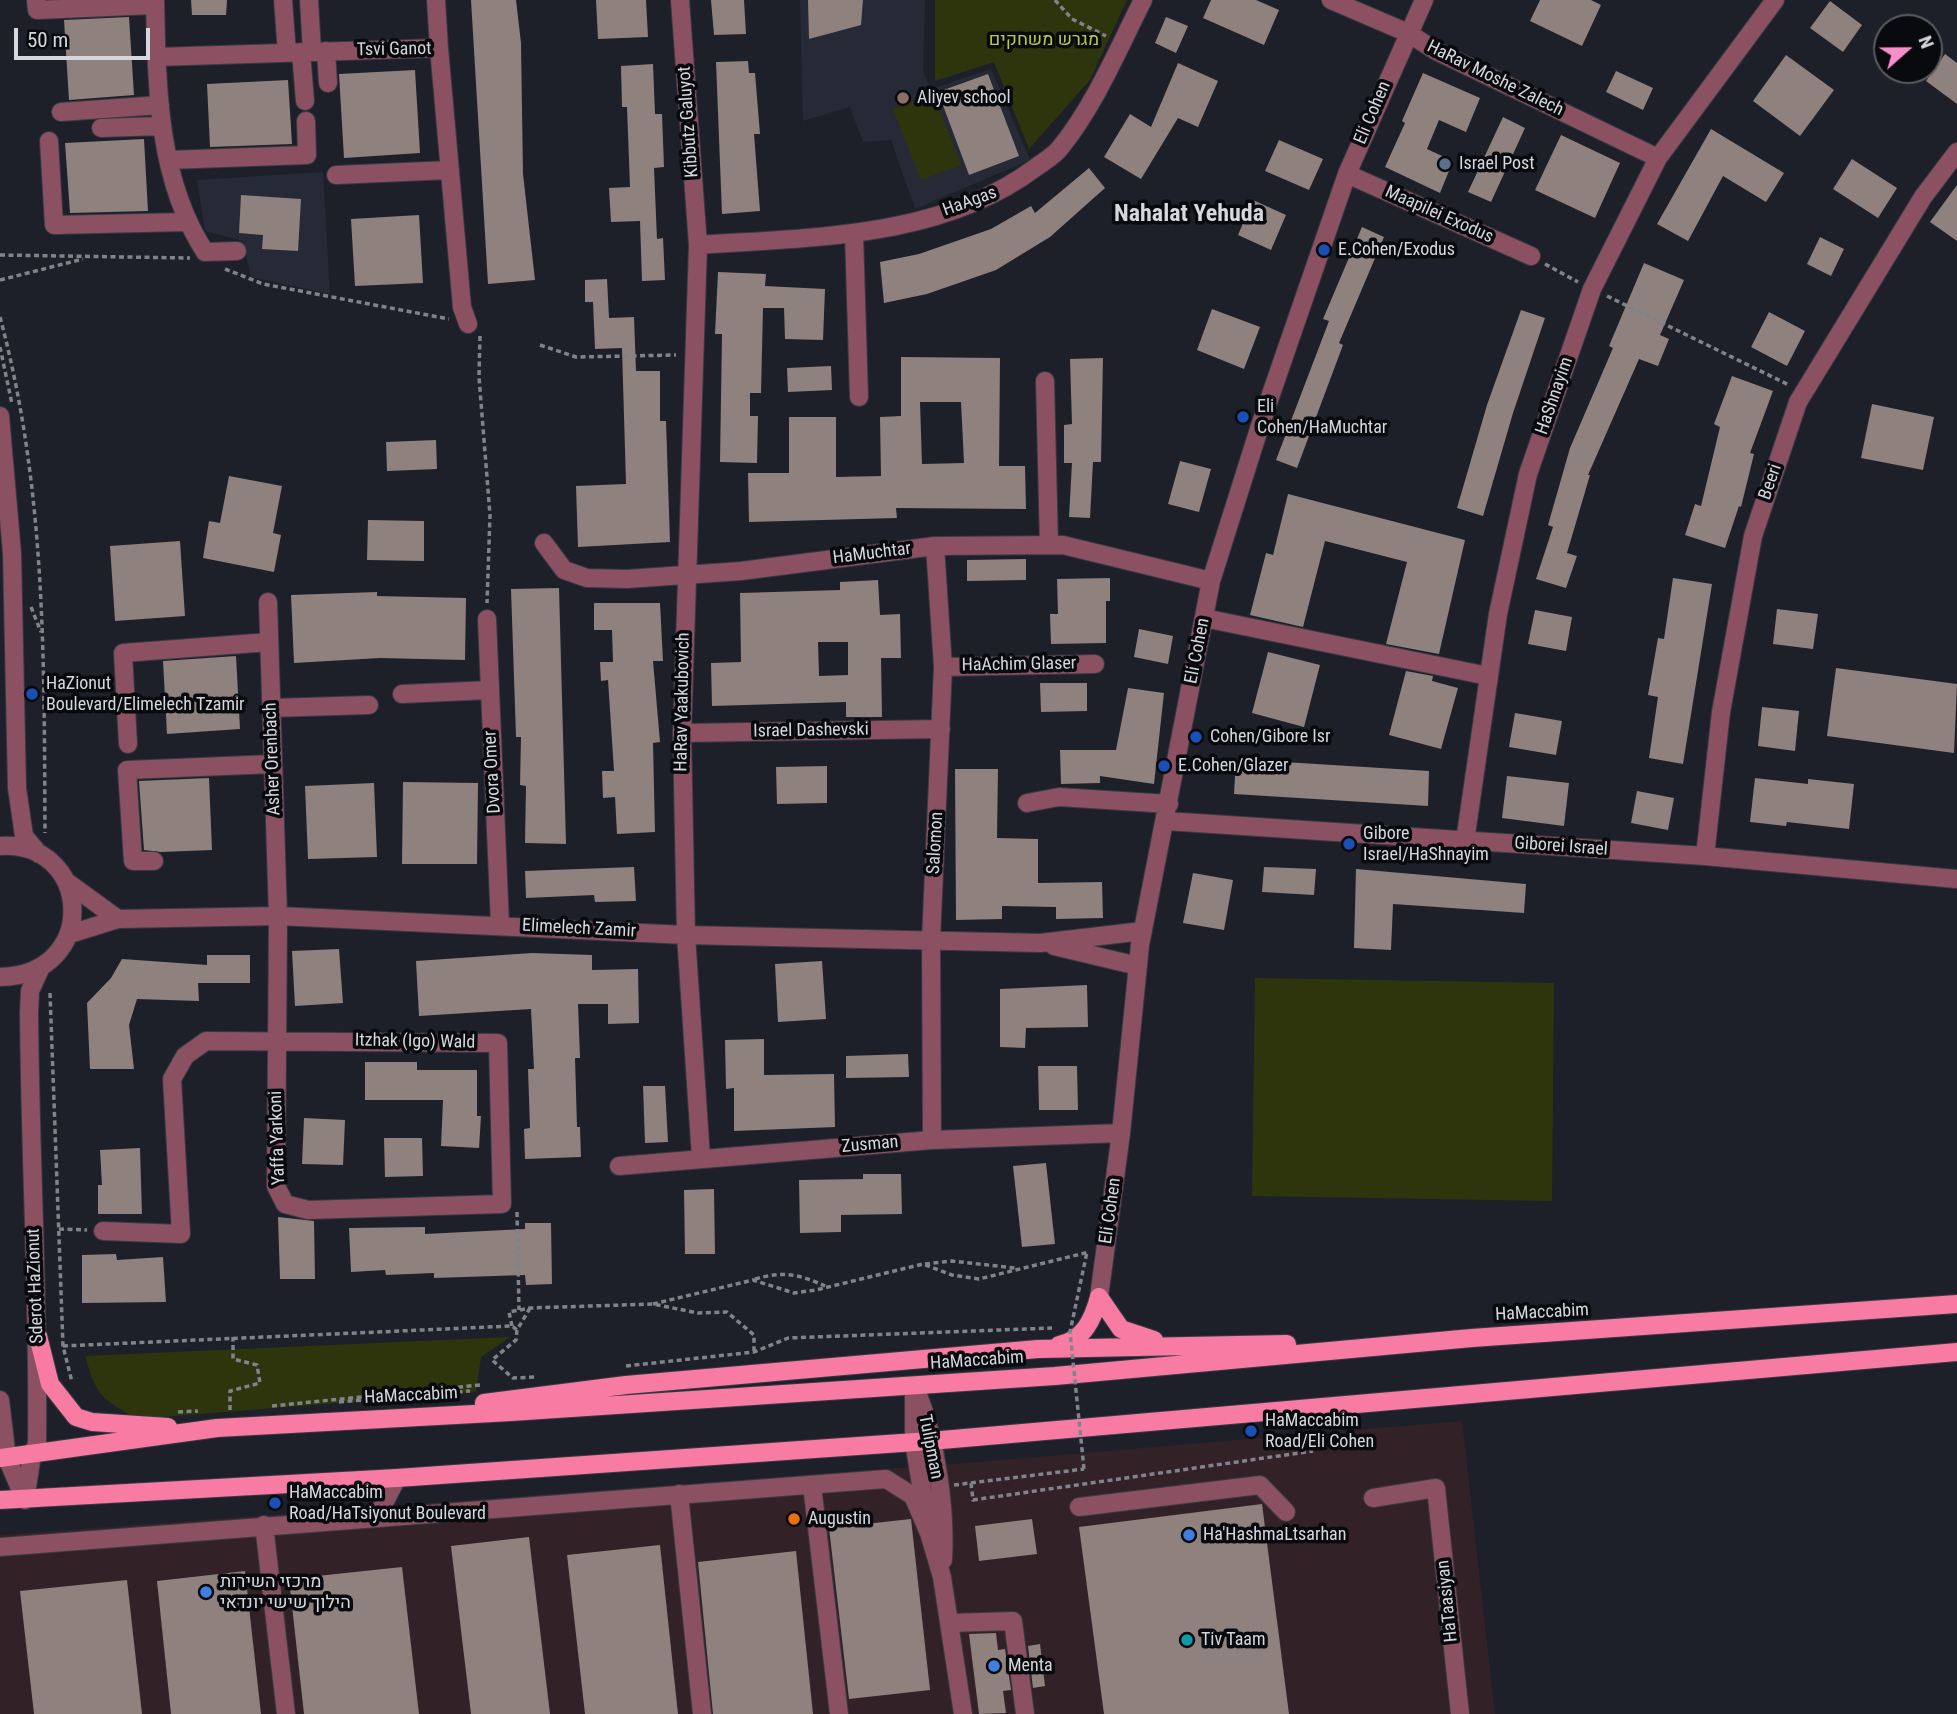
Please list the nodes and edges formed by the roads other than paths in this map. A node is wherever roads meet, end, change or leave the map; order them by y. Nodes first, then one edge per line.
1 (36, 0) edge
2 (283, 0) edge
3 (309, 0) edge
4 (436, 0) edge
5 (680, 0) edge
6 (1143, 0) edge
7 (1331, 0) edge
8 (1424, 0) edge
9 (1775, 0) edge
10 (155, 7) edge
11 (110, 18) dead end
12 (1408, 33) junction
13 (439, 48) junction
14 (307, 52) junction
15 (156, 57) junction
16 (328, 83) dead end
17 (305, 101) dead end
18 (160, 105) junction
19 (61, 112) dead end
20 (306, 121) dead end
21 (162, 126) junction
22 (101, 128) dead end
23 (49, 141) dead end
24 (1957, 152) edge
25 (1658, 158) junction
26 (168, 160) junction
27 (450, 170) junction
28 (1347, 174) junction
29 (336, 175) dead end
30 (185, 222) junction
31 (854, 234) junction
32 (698, 245) junction
33 (237, 251) dead end
34 (1531, 256) road end
35 (474, 330) road end
36 (1045, 380) dead end
37 (859, 397) dead end
38 (0, 416) edge
39 (544, 543) dead end
40 (1049, 545) junction
41 (935, 546) junction
42 (685, 575) junction
43 (1211, 582) junction
44 (268, 602) dead end
45 (1204, 618) junction
46 (486, 619) road end
47 (269, 642) junction
48 (1095, 664) dead end
49 (943, 667) junction
50 (1488, 676) junction
51 (490, 691) junction
52 (402, 694) dead end
53 (369, 705) dead end
54 (271, 708) junction
55 (941, 729) junction
56 (682, 733) junction
57 (128, 744) dead end
58 (273, 764) junction
59 (1027, 803) dead end
60 (1167, 813) junction
61 (1465, 841) junction
62 (0, 846) edge
63 (42, 849) junction
64 (1704, 856) junction
65 (154, 861) dead end
66 (1957, 879) edge
67 (66, 881) junction
68 (278, 916) junction
69 (118, 919) junction
70 (500, 925) junction
71 (1143, 931) junction
72 (70, 934) junction
73 (685, 935) junction
74 (932, 940) junction
75 (1040, 943) junction
76 (1138, 967) junction
77 (45, 976) junction
78 (0, 977) edge
79 (277, 1040) junction
80 (1121, 1133) junction
81 (932, 1140) junction
82 (701, 1158) junction
83 (619, 1166) dead end
84 (502, 1204) joint
85 (103, 1231) road end
86 (1099, 1297) junction
87 (1957, 1304) edge
88 (38, 1336) junction
89 (1472, 1338) junction
90 (1231, 1345) junction
91 (1038, 1349) junction
92 (1957, 1352) edge
93 (914, 1386) junction
94 (0, 1400) edge
95 (340, 1421) junction
96 (218, 1428) junction
97 (922, 1441) junction
98 (32, 1455) junction
99 (3, 1458) edge
100 (397, 1478) junction
101 (812, 1485) junction
102 (679, 1494) junction
103 (1373, 1498) dead end
104 (0, 1500) edge
105 (25, 1500) junction
106 (1079, 1507) dead end
107 (1286, 1512) dead end
108 (377, 1517) junction
109 (264, 1525) junction
110 (929, 1533) junction
111 (0, 1547) edge
112 (942, 1577) junction
113 (950, 1623) junction
114 (286, 1714) edge
115 (702, 1714) edge
116 (839, 1714) edge
117 (962, 1714) edge
118 (1026, 1714) edge
119 (1460, 1714) edge

1 - 10 street
2 - 14 street
3 - 14 street
4 - 13 street
5 - 32 street, Kibbutz Galuyot
6 - 31 street, HaAgas
7 - 12 street, HaRav Moshe Zalech
8 - 12 street, Eli Cohen
9 - 25 street, HaShnayim
10 - 11 street
10 - 15 street
12 - 25 street, HaRav Moshe Zalech
12 - 28 street, Eli Cohen
13 - 14 street, Tsvi Ganot
13 - 27 street, Tsvi Ganot
14 - 15 street, Tsvi Ganot
14 - 16 street
14 - 17 street
15 - 18 street
18 - 19 street
18 - 21 street
20 - 26 street
21 - 22 street
21 - 26 street
23 - 30 street
24 - 64 street, Beeri
25 - 50 street, HaShnayim
26 - 30 street
27 - 29 street
27 - 35 street, Tsvi Ganot
28 - 34 street, Maapilei Exodus
28 - 43 street, Eli Cohen
30 - 33 street
31 - 32 street, HaAgas
31 - 37 street
32 - 42 street, HaRav Yaakubovich
36 - 40 street
38 - 63 street
39 - 42 street, HaMuchtar
40 - 41 street, HaMuchtar
40 - 43 street, HaMuchtar
41 - 42 street, HaMuchtar
41 - 49 street, Salomon
42 - 56 street, HaRav Yaakubovich
43 - 45 street, Eli Cohen
44 - 47 street, Asher Orenbach
45 - 50 street
45 - 60 street, Eli Cohen
46 - 51 street, Dvora Omer
47 - 54 street, Asher Orenbach
47 - 57 street
48 - 49 street, HaAchim Glaser
49 - 55 street, Salomon
50 - 61 street, HaShnayim
51 - 52 street
51 - 70 street, Dvora Omer
53 - 54 street
54 - 58 street, Asher Orenbach
55 - 56 street, Israel Dashevski
55 - 74 street, Salomon
56 - 73 street, HaRav Yaakubovich
58 - 65 street
58 - 68 street, Asher Orenbach
59 - 60 street, Giborei Israel
60 - 61 street, Giborei Israel
60 - 71 street, Eli Cohen
61 - 64 street, Giborei Israel
62 - 63 street
63 - 67 street
64 - 66 street, Giborei Israel
67 - 69 street
67 - 72 street
68 - 69 street, Elimelech Zamir
68 - 70 street, Elimelech Zamir
68 - 79 street, Yaffa Yarkoni
69 - 72 street, Elimelech Zamir
70 - 73 street, Elimelech Zamir
71 - 75 street, Elimelech Zamir
71 - 76 street, Eli Cohen
72 - 77 street
73 - 74 street, Elimelech Zamir
73 - 82 street, HaRav Yaakubovich
74 - 75 street, Elimelech Zamir
74 - 81 street, Salomon
75 - 76 street, Elimelech Zamir
76 - 80 street, Eli Cohen
77 - 78 street
77 - 88 street, Sderot HaZionut
79 - 84 street, Itzhak (Igo) Wald
79 - 84 street, Yaffa Yarkoni
79 - 85 street
80 - 81 street, Zusman
80 - 86 street, Eli Cohen
81 - 82 street, Zusman
82 - 83 street, Zusman
86 - 90 main road
86 - 91 main road
87 - 89 main road, HaMaccabim
88 - 96 main road
88 - 98 street, Sderot HaZionut
89 - 90 main road
89 - 93 main road, HaMaccabim
90 - 91 main road
91 - 95 main road
92 - 97 main road
93 - 95 main road, HaMaccabim
93 - 97 street, Tulipman
94 - 99 street
95 - 96 main road, HaMaccabim
96 - 98 main road, HaMaccabim
97 - 100 main road
97 - 110 street, Tulipman
97 - 112 street, Tulipman
98 - 99 main road, HaMaccabim
98 - 105 street, Sderot HaZionut
99 - 105 street
100 - 105 main road
100 - 108 street
101 - 102 street
101 - 110 street
101 - 116 street
102 - 108 street
102 - 115 street
103 - 119 street, HaTaasiyan
104 - 105 main road
106 - 107 street
108 - 109 street
109 - 111 street
109 - 114 street
110 - 112 street, Tulipman
112 - 113 street, Tulipman
113 - 117 street, Tulipman
113 - 118 street

